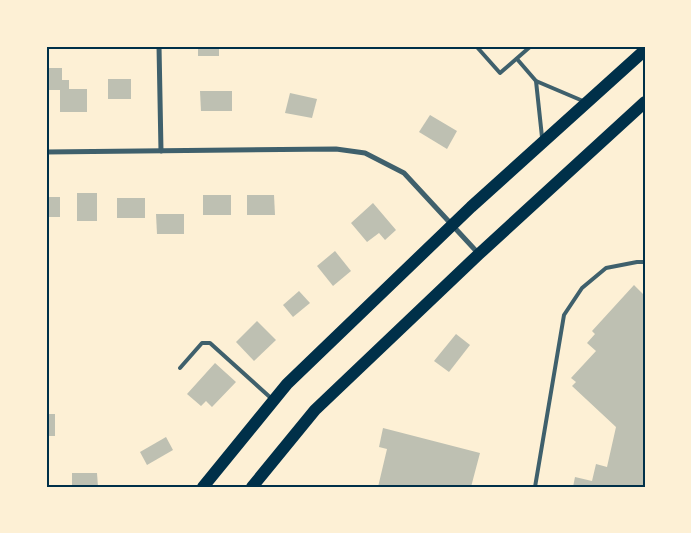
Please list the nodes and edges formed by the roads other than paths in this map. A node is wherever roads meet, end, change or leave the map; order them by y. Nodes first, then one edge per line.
1 (159, 46) edge
2 (476, 46) edge
3 (529, 47) edge
4 (645, 50) edge
5 (517, 59) junction
6 (536, 81) junction
7 (645, 102) edge
8 (588, 103) junction
9 (543, 143) junction
10 (161, 151) junction
11 (46, 152) edge
12 (452, 226) junction
13 (478, 254) junction
14 (645, 262) edge
15 (180, 368) dead end
16 (274, 400) junction
17 (203, 487) edge
18 (252, 487) edge
19 (536, 487) edge

1 - 10 street
2 - 5 lane
3 - 5 lane
4 - 8 main road
5 - 6 lane
6 - 8 lane
6 - 9 lane
7 - 13 main road
8 - 9 main road
9 - 12 main road
10 - 11 street
10 - 12 street
12 - 13 street
12 - 16 main road
13 - 18 main road
14 - 19 lane
15 - 16 lane
16 - 17 main road

